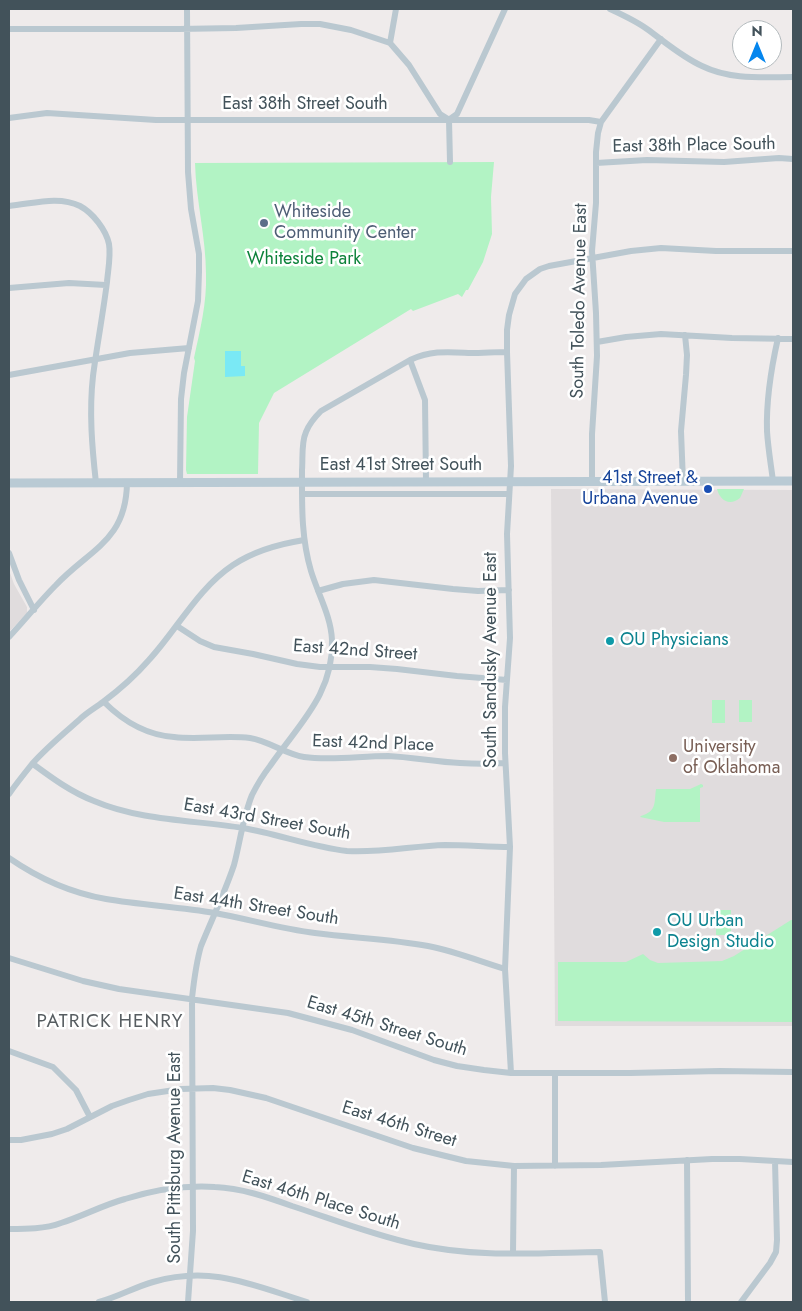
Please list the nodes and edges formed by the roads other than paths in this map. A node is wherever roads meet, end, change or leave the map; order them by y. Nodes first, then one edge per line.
1 (187, 9) edge
2 (396, 9) edge
3 (505, 9) edge
4 (610, 9) edge
5 (9, 29) edge
6 (187, 29) junction
7 (661, 40) junction
8 (390, 43) junction
9 (793, 77) edge
10 (9, 118) edge
11 (188, 120) junction
12 (448, 120) junction
13 (601, 122) junction
14 (793, 159) edge
15 (450, 162) dead end
16 (596, 163) junction
17 (9, 206) edge
18 (793, 251) edge
19 (592, 258) junction
20 (106, 285) junction
21 (9, 288) edge
22 (685, 335) junction
23 (778, 338) junction
24 (793, 339) edge
25 (597, 342) junction
26 (189, 348) junction
27 (507, 352) junction
28 (96, 360) junction
29 (410, 360) junction
30 (9, 375) edge
31 (592, 481) junction
32 (773, 481) junction
33 (793, 481) edge
34 (127, 482) junction
35 (180, 482) junction
36 (302, 482) junction
37 (426, 482) junction
38 (509, 482) junction
39 (683, 482) junction
40 (9, 483) edge
41 (96, 483) junction
42 (302, 494) junction
43 (508, 494) junction
44 (304, 540) junction
45 (9, 552) edge
46 (509, 590) junction
47 (318, 592) junction
48 (34, 610) junction
49 (177, 626) junction
50 (9, 637) edge
51 (331, 668) junction
52 (507, 680) junction
53 (104, 702) junction
54 (282, 749) junction
55 (506, 763) junction
56 (33, 764) junction
57 (9, 794) edge
58 (243, 828) junction
59 (510, 847) junction
60 (9, 858) edge
61 (214, 913) junction
62 (9, 958) edge
63 (505, 969) junction
64 (192, 998) junction
65 (9, 1051) edge
66 (793, 1072) edge
67 (511, 1073) junction
68 (555, 1073) junction
69 (192, 1088) junction
70 (90, 1117) junction
71 (9, 1140) edge
72 (687, 1160) junction
73 (775, 1162) junction
74 (793, 1162) edge
75 (514, 1166) junction
76 (555, 1166) junction
77 (192, 1186) junction
78 (9, 1229) edge
79 (513, 1253) junction
80 (190, 1275) junction
81 (99, 1302) edge
82 (188, 1302) edge
83 (307, 1302) edge
84 (605, 1302) edge
85 (688, 1302) edge
86 (741, 1302) edge

1 - 6 street
2 - 8 street
3 - 12 street
4 - 7 street
5 - 6 street
6 - 8 street
6 - 11 street
7 - 9 street
7 - 13 street
8 - 12 street
10 - 11 street, East 38th Street South
11 - 12 street, East 38th Street South
11 - 26 street
12 - 13 street, East 38th Street South
12 - 15 street
13 - 16 street, South Toledo Avenue East
14 - 16 street, East 38th Place South
16 - 19 street, South Toledo Avenue East
17 - 20 street
18 - 19 street, South Sandusky Avenue East
19 - 25 street, South Toledo Avenue East
19 - 27 street, South Sandusky Avenue East
20 - 21 street
20 - 28 street
22 - 23 street
22 - 25 street
22 - 39 street
23 - 24 street
23 - 32 street
25 - 31 street, South Toledo Avenue East
26 - 28 street
26 - 35 street
27 - 29 street, South Pittsburg Avenue East
27 - 38 street, South Sandusky Avenue East
28 - 30 street
28 - 41 street
29 - 36 street, South Pittsburg Avenue East
29 - 37 street
31 - 38 main road, East 41st Street South
31 - 39 main road, East 41st Street South
32 - 33 main road, East 41st Street South
32 - 39 main road, East 41st Street South
34 - 35 main road, East 41st Street South
34 - 41 main road, East 41st Street South
34 - 48 street
35 - 36 main road, East 41st Street South
36 - 37 main road, East 41st Street South
36 - 42 street, South Pittsburg Avenue East
37 - 38 main road, East 41st Street South
38 - 43 street, South Sandusky Avenue East
40 - 41 main road, East 41st Street South
42 - 43 street, East 41st Street South
42 - 44 street, South Pittsburg Avenue East
43 - 46 street, South Sandusky Avenue East
44 - 47 street, South Pittsburg Avenue East
44 - 49 street
45 - 48 street
46 - 47 street
46 - 52 street, South Sandusky Avenue East
47 - 51 street, South Pittsburg Avenue East
48 - 50 street
49 - 51 street, East 42nd Street
49 - 53 street
51 - 52 street, East 42nd Street
51 - 54 street, South Pittsburg Avenue East
52 - 55 street, South Sandusky Avenue East
53 - 54 street, East 42nd Place
53 - 56 street
54 - 55 street, East 42nd Place
54 - 58 street, South Pittsburg Avenue East
55 - 59 street, South Sandusky Avenue East
56 - 57 street
56 - 58 street, East 43rd Street South
58 - 59 street, East 43rd Street South
58 - 61 street, South Pittsburg Avenue East
59 - 63 street, South Sandusky Avenue East
60 - 61 street, East 44th Street South
61 - 63 street, East 44th Street South
61 - 64 street, South Pittsburg Avenue East
62 - 64 street, East 45th Street South
63 - 67 street, South Sandusky Avenue East
64 - 67 street, East 45th Street South
64 - 69 street, South Pittsburg Avenue East
65 - 70 street
66 - 68 street, East 45th Street South
67 - 68 street, East 45th Street South
68 - 76 street
69 - 70 street, East 46th Street
69 - 75 street, East 46th Street
69 - 77 street, South Pittsburg Avenue East
70 - 71 street, East 46th Street
72 - 73 street, East 46th Street
72 - 76 street, East 46th Street
72 - 85 street
73 - 74 street, East 46th Street
73 - 86 street
75 - 76 street, East 46th Street
75 - 79 street
77 - 78 street, East 46th Place South
77 - 79 street, East 46th Place South
77 - 80 street, South Pittsburg Avenue East
79 - 84 street, East 46th Place South
80 - 81 street
80 - 82 street, South Pittsburg Avenue East
80 - 83 street

